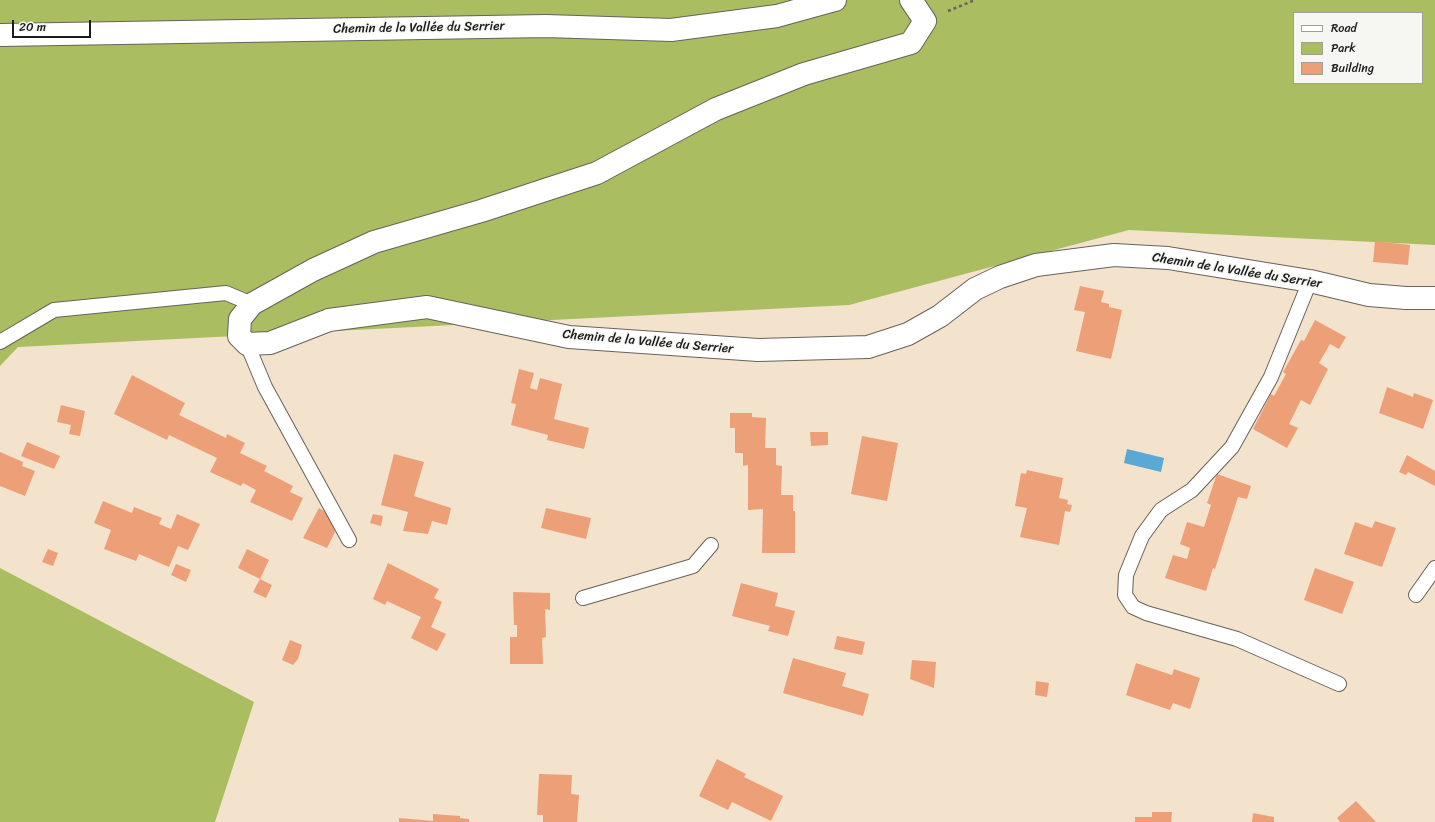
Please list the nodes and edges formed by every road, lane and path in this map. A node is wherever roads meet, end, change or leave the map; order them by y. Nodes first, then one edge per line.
1 (836, 0) edge
2 (912, 0) edge
3 (975, 0) edge
4 (925, 20) junction
5 (0, 35) edge
6 (1310, 281) junction
7 (1435, 298) edge
8 (252, 304) junction
9 (0, 342) edge
10 (247, 344) junction
11 (349, 540) dead end
12 (711, 545) dead end
13 (1435, 568) edge
14 (1416, 595) dead end
15 (583, 598) dead end
16 (1339, 684) dead end

1 - 5 street, Chemin de la Vallée du Serrier
2 - 4 street
3 - 4 path
4 - 8 street
6 - 7 street, Chemin de la Vallée du Serrier
6 - 10 street, Chemin de la Vallée du Serrier
6 - 16 lane
8 - 9 lane
8 - 10 street
10 - 11 lane
12 - 15 lane
13 - 14 lane

